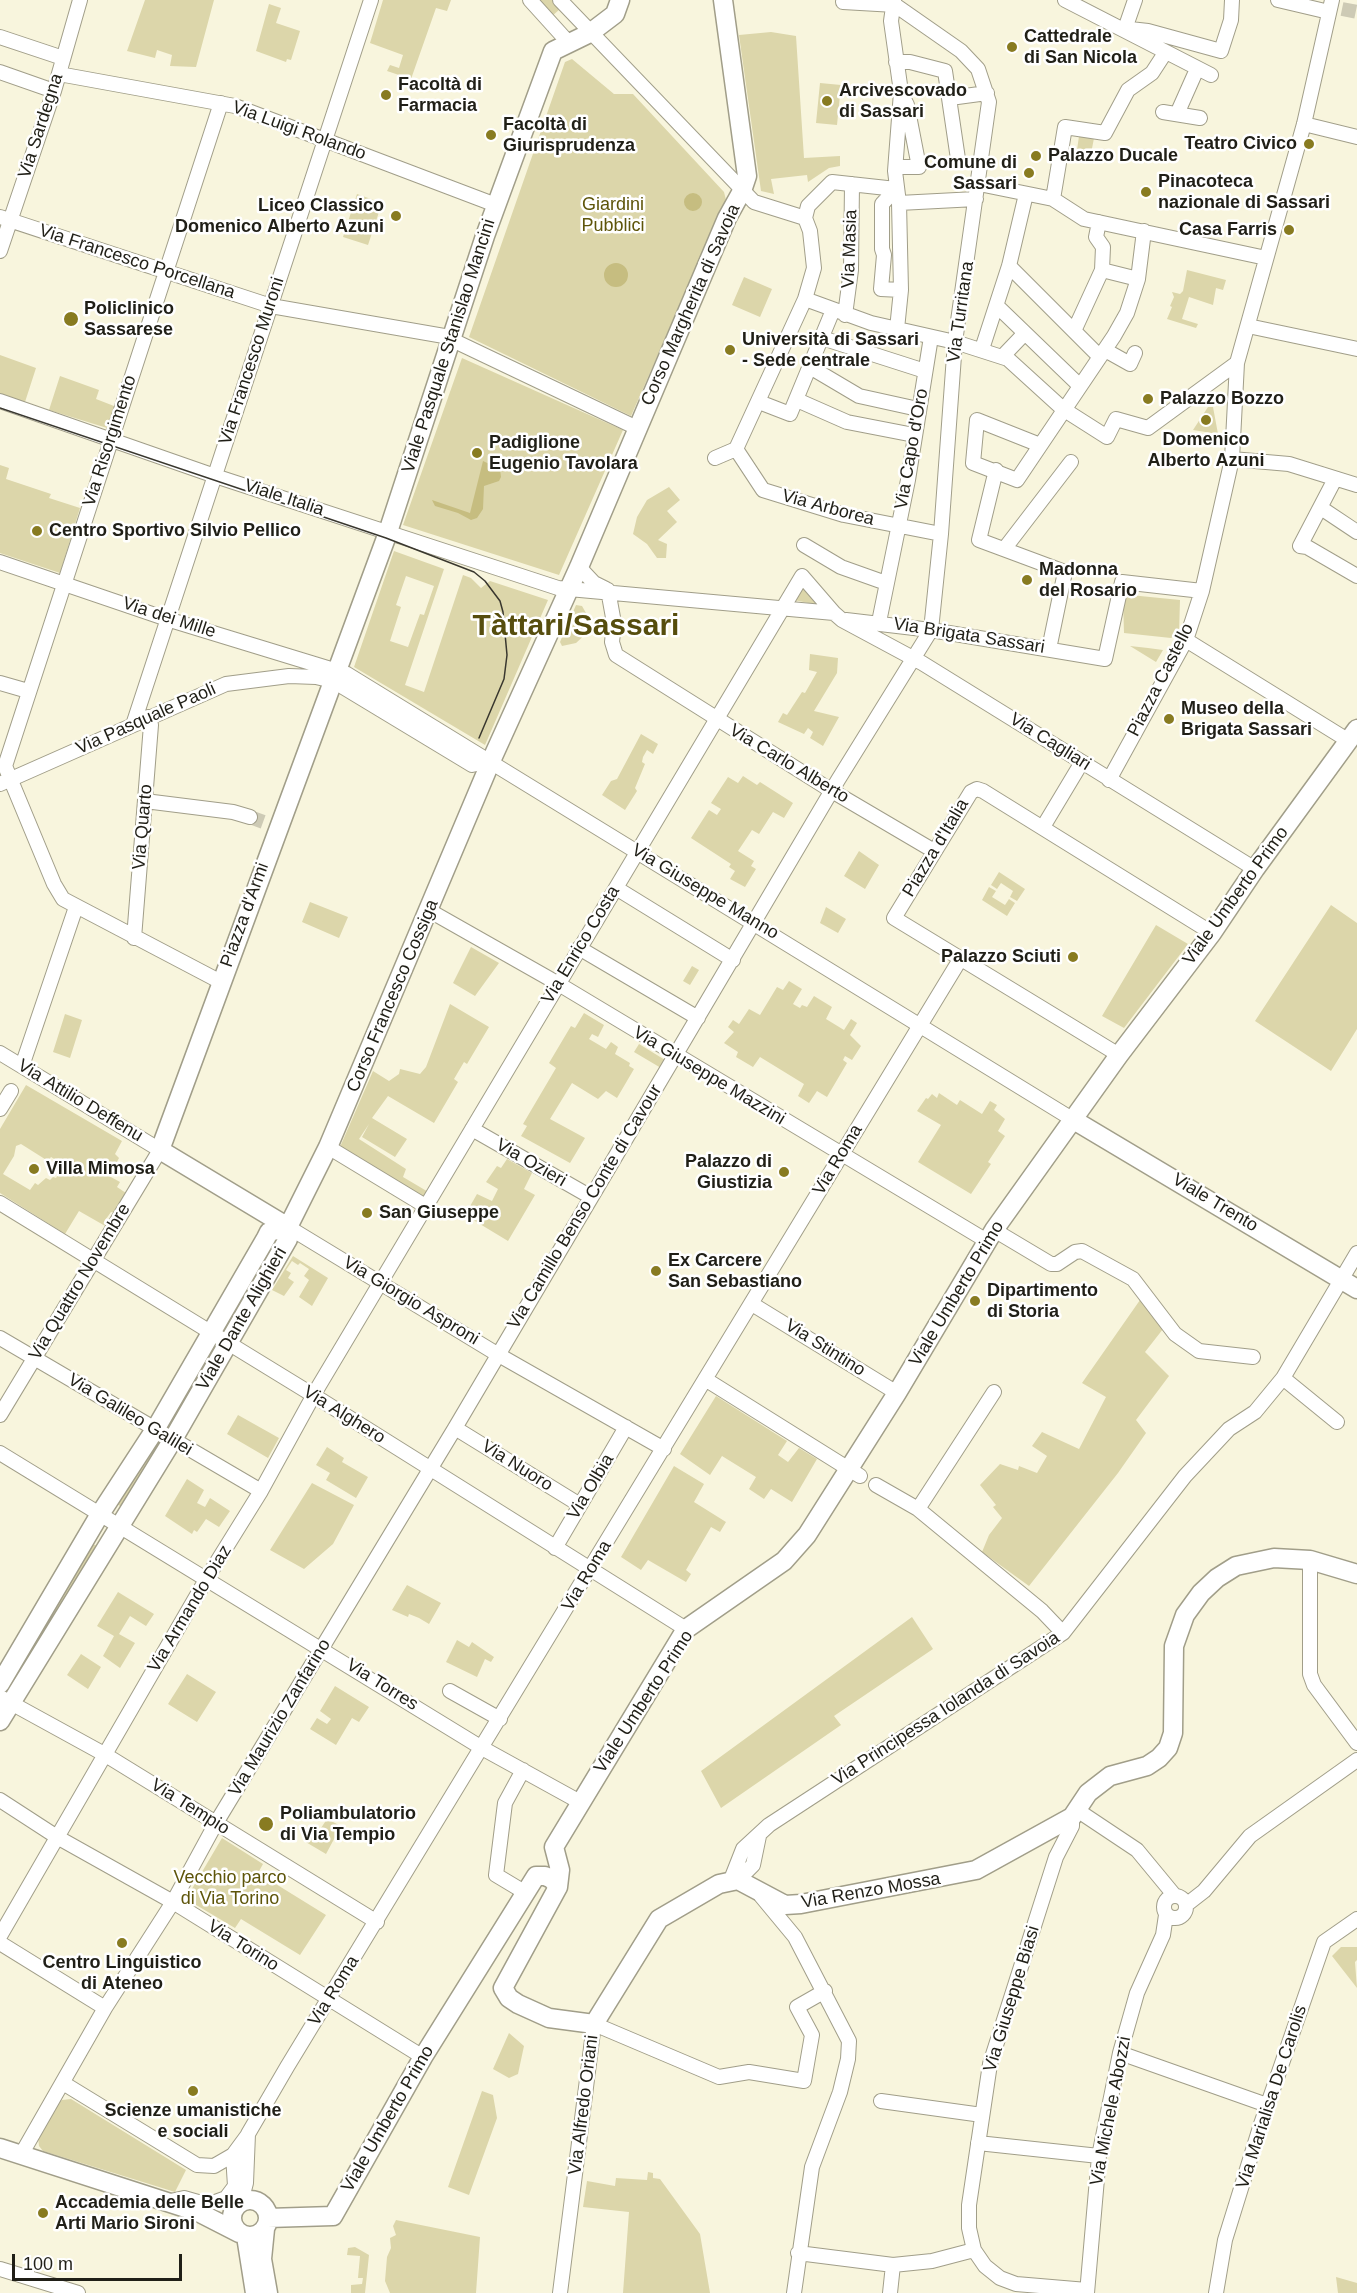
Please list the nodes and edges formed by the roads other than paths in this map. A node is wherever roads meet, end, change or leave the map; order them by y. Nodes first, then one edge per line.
1 (80, 0) edge
2 (371, 0) edge
3 (530, 0) edge
4 (560, 0) edge
5 (620, 0) edge
6 (723, 0) edge
7 (1065, 0) edge
8 (1135, 0) edge
9 (1232, 0) edge
10 (1278, 0) edge
11 (843, 2) dead end
12 (895, 2) edge
13 (1087, 5) edge
14 (1333, 7) edge
15 (1125, 29) junction
16 (590, 33) junction
17 (0, 37) edge
18 (568, 42) junction
19 (1165, 53) junction
20 (63, 57) junction
21 (896, 62) junction
22 (1197, 69) junction
23 (0, 72) edge
24 (59, 74) junction
25 (1210, 75) dead end
26 (54, 92) junction
27 (901, 92) junction
28 (987, 93) junction
29 (951, 98) junction
30 (221, 103) junction
31 (1163, 112) dead end
32 (1177, 114) junction
33 (1200, 118) dead end
34 (1304, 124) junction
35 (1357, 137) edge
36 (324, 139) junction
37 (958, 159) dead end
38 (896, 167) junction
39 (852, 183) junction
40 (979, 184) junction
41 (896, 189) junction
42 (742, 191) junction
43 (1026, 194) junction
44 (976, 199) junction
45 (1053, 199) junction
46 (900, 203) junction
47 (496, 205) junction
48 (5, 218) edge
49 (805, 218) junction
50 (1099, 222) junction
51 (1144, 231) junction
52 (0, 251) edge
53 (1266, 258) junction
54 (883, 266) junction
55 (901, 266) junction
56 (1008, 266) junction
57 (1102, 270) junction
58 (164, 271) junction
59 (1138, 279) junction
60 (901, 290) junction
61 (805, 299) junction
62 (271, 306) junction
63 (997, 306) junction
64 (839, 313) junction
65 (1248, 326) junction
66 (897, 329) junction
67 (1074, 331) junction
68 (1025, 333) junction
69 (931, 337) junction
70 (822, 338) junction
71 (451, 340) junction
72 (955, 342) junction
73 (982, 349) junction
74 (1357, 349) edge
75 (1102, 353) junction
76 (1136, 353) dead end
77 (1002, 357) junction
78 (1237, 363) junction
79 (810, 367) junction
80 (925, 371) junction
81 (1080, 386) junction
82 (797, 400) junction
83 (0, 401) edge
84 (757, 406) junction
85 (918, 409) junction
86 (1063, 410) junction
87 (637, 428) junction
88 (914, 435) junction
89 (111, 439) junction
90 (1040, 446) junction
91 (736, 449) junction
92 (1233, 452) junction
93 (715, 458) dead end
94 (1071, 462) dead end
95 (996, 470) junction
96 (215, 476) junction
97 (1335, 479) junction
98 (1357, 485) edge
99 (1321, 508) junction
100 (898, 526) junction
101 (388, 532) junction
102 (1357, 532) edge
103 (941, 534) junction
104 (804, 545) dead end
105 (1005, 548) junction
106 (0, 562) edge
107 (579, 567) junction
108 (1357, 576) edge
109 (63, 583) junction
110 (886, 583) junction
111 (569, 588) junction
112 (608, 590) junction
113 (1202, 591) junction
114 (782, 608) junction
115 (838, 616) junction
116 (167, 619) junction
117 (879, 622) junction
118 (931, 630) junction
119 (1186, 640) junction
120 (1049, 649) junction
121 (291, 655) junction
122 (913, 658) junction
123 (289, 676) junction
124 (336, 676) junction
125 (0, 682) edge
126 (28, 691) junction
127 (148, 717) junction
128 (716, 719) junction
129 (134, 722) junction
130 (1353, 735) edge
131 (491, 761) junction
132 (1082, 762) junction
133 (1109, 780) junction
134 (5, 782) edge
135 (832, 791) junction
136 (145, 801) junction
137 (250, 817) tunnel mouth
138 (1043, 827) junction
139 (638, 851) junction
140 (934, 851) junction
141 (1255, 869) junction
142 (616, 888) junction
143 (76, 907) junction
144 (430, 911) junction
145 (755, 922) junction
146 (1212, 933) junction
147 (134, 938) junction
148 (579, 948) junction
149 (961, 958) junction
150 (733, 960) junction
151 (220, 982) junction
152 (557, 983) junction
153 (698, 1018) junction
154 (919, 1023) junction
155 (0, 1053) edge
156 (1119, 1055) junction
157 (675, 1056) junction
158 (22, 1066) junction
159 (11, 1091) dead end
160 (0, 1109) edge
161 (1072, 1119) junction
162 (472, 1129) junction
163 (328, 1147) junction
164 (160, 1150) junction
165 (841, 1155) junction
166 (591, 1197) junction
167 (0, 1203) edge
168 (426, 1207) junction
169 (288, 1227) junction
170 (990, 1235) junction
171 (1357, 1253) edge
172 (95, 1259) junction
173 (380, 1282) junction
174 (1350, 1285) edge
175 (752, 1304) junction
176 (210, 1333) junction
177 (0, 1338) edge
178 (228, 1343) junction
179 (497, 1354) junction
180 (1253, 1357) dead end
181 (34, 1358) junction
182 (1283, 1378) junction
183 (705, 1379) junction
184 (994, 1392) dead end
185 (897, 1393) junction
186 (313, 1395) junction
187 (0, 1415) edge
188 (1337, 1422) dead end
189 (626, 1427) junction
190 (455, 1428) junction
191 (154, 1429) junction
192 (172, 1441) junction
193 (664, 1449) junction
194 (0, 1454) edge
195 (430, 1469) junction
196 (854, 1473) junction
197 (876, 1485) dead end
198 (261, 1491) junction
199 (580, 1505) junction
200 (918, 1509) junction
201 (100, 1514) junction
202 (118, 1525) junction
203 (555, 1548) junction
204 (1310, 1560) junction
205 (591, 1570) junction
206 (1357, 1574) edge
207 (207, 1578) junction
208 (686, 1629) junction
209 (1063, 1633) junction
210 (322, 1648) junction
211 (0, 1684) edge
212 (450, 1691) dead end
213 (5, 1700) edge
214 (500, 1719) junction
215 (0, 1721) edge
216 (1357, 1743) edge
217 (482, 1748) junction
218 (105, 1754) junction
219 (1357, 1760) edge
220 (523, 1770) junction
221 (0, 1800) edge
222 (580, 1802) junction
223 (1075, 1813) junction
224 (216, 1823) junction
225 (57, 1837) junction
226 (734, 1881) junction
227 (558, 1887) junction
228 (755, 1890) junction
229 (526, 1893) junction
230 (1177, 1900) junction
231 (173, 1902) junction
232 (1171, 1917) junction
233 (1357, 1919) edge
234 (377, 1922) junction
235 (0, 1936) edge
236 (0, 1943) edge
237 (825, 1991) junction
238 (328, 2000) junction
239 (105, 2008) junction
240 (594, 2024) junction
241 (1120, 2053) junction
242 (423, 2057) junction
243 (63, 2083) junction
244 (881, 2100) dead end
245 (1267, 2105) junction
246 (982, 2115) junction
247 (248, 2134) junction
248 (978, 2143) junction
249 (0, 2148) edge
250 (21, 2155) junction
251 (233, 2155) junction
252 (1099, 2157) junction
253 (166, 2202) junction
254 (240, 2203) junction
255 (267, 2223) junction
256 (242, 2235) junction
257 (974, 2250) junction
258 (798, 2253) junction
259 (893, 2265) junction
260 (0, 2269) edge
261 (1087, 2291) edge
262 (75, 2293) edge
263 (255, 2293) edge
264 (268, 2293) edge
265 (560, 2293) edge
266 (794, 2293) edge
267 (890, 2293) edge
268 (1216, 2293) edge

1 - 20 street, Via Sardegna
2 - 36 street, Via Francesco Muroni
3 - 18 street
4 - 16 street
5 - 16 main road, Viale Pasquale Stanislao Mancini
6 - 42 main road, Corso Margherita di Savoia
7 - 13 street
8 - 15 street
9 - 15 street
10 - 14 street
11 - 12 street
12 - 21 street
12 - 28 street, Via Turritana
13 - 15 street
14 - 34 street, Piazza Castello
15 - 19 street
16 - 18 main road, Viale Pasquale Stanislao Mancini
16 - 42 street
17 - 20 street
18 - 47 main road, Viale Pasquale Stanislao Mancini
19 - 22 street
19 - 45 street
20 - 24 street, Via Sardegna
21 - 27 street
21 - 29 street
22 - 25 street
22 - 32 street
23 - 26 street
24 - 26 street, Via Sardegna
24 - 30 street, Via Luigi Rolando
26 - 48 street, Via Sardegna
27 - 38 street
27 - 38 street
28 - 29 street
28 - 40 street, Via Turritana
29 - 37 street
30 - 36 street, Via Luigi Rolando
30 - 58 street, Via Risorgimento
31 - 32 street
32 - 33 street
34 - 35 street
34 - 53 street, Piazza Castello
36 - 47 street, Via Luigi Rolando
36 - 62 street, Via Francesco Muroni
38 - 41 street
39 - 41 street
39 - 49 street
39 - 64 street, Via Masia
40 - 43 street
40 - 44 street, Via Turritana
41 - 46 street
41 - 54 street
42 - 49 street
42 - 87 main road, Corso Margherita di Savoia
43 - 45 street
43 - 56 street
44 - 46 street
44 - 72 street, Via Turritana
45 - 50 street
46 - 55 street
47 - 71 main road, Viale Pasquale Stanislao Mancini
48 - 52 street, Via Sardegna
48 - 58 street, Via Francesco Porcellana
49 - 61 street
50 - 51 street
50 - 57 street
51 - 53 street
51 - 59 street
53 - 65 street, Piazza Castello
54 - 55 street
54 - 60 street
55 - 60 street
56 - 63 street
56 - 67 street
57 - 59 street
57 - 67 street
58 - 62 street, Via Francesco Porcellana
58 - 89 street, Via Risorgimento
59 - 75 street
60 - 66 street
61 - 64 street
61 - 84 street
62 - 71 street, Via Francesco Porcellana
62 - 96 street, Via Francesco Muroni
63 - 68 street
63 - 73 street
64 - 66 street
64 - 70 street, Via Masia
65 - 74 street
65 - 78 street, Piazza Castello
66 - 69 street
67 - 75 street
68 - 77 street
68 - 81 street
69 - 72 street
69 - 80 street, Via Capo d'Oro
70 - 79 street, Via Masia
70 - 80 street
71 - 87 street, Via Francesco Porcellana
71 - 101 main road, Viale Pasquale Stanislao Mancini
72 - 73 street
72 - 103 street, Via Turritana
73 - 77 street
75 - 76 street
75 - 81 street
77 - 86 street
78 - 86 street
78 - 92 street, Piazza Castello
79 - 82 street, Via Masia
79 - 85 street
80 - 85 street, Via Capo d'Oro
81 - 86 street
82 - 84 street
82 - 88 street
83 - 89 street, Viale Italia
84 - 91 street
85 - 88 street, Via Capo d'Oro
86 - 90 street
87 - 107 main road, Corso Margherita di Savoia
88 - 100 street, Via Capo d'Oro
89 - 96 street, Viale Italia
89 - 109 street, Via Risorgimento
90 - 95 street
90 - 95 street
91 - 93 street
91 - 100 street, Via Arborea
92 - 97 street
92 - 113 street, Piazza Castello
94 - 105 street
95 - 105 street
96 - 101 street, Viale Italia
96 - 116 street, Via Francesco Muroni
97 - 98 street
97 - 99 street
99 - 102 street
99 - 108 street
100 - 103 street, Via Arborea
100 - 110 street, Via Capo d'Oro
101 - 111 street, Viale Italia
101 - 124 main road, Viale Pasquale Stanislao Mancini
103 - 118 street, Via Turritana
104 - 110 street
105 - 120 street
106 - 109 street, Via dei Mille
107 - 111 main road, Corso Margherita di Savoia
107 - 112 street
109 - 116 street, Via dei Mille
109 - 126 street, Via Risorgimento
110 - 117 street, Via Capo d'Oro
111 - 112 street, Viale Italia
111 - 131 main road, Corso Margherita di Savoia
112 - 114 street, Via Brigata Sassari
112 - 128 street, Via Carlo Alberto
113 - 119 street, Piazza Castello
113 - 120 street, Via Brigata Sassari
114 - 115 street, Via Brigata Sassari
114 - 115 street
114 - 128 street, Via Enrico Costa
115 - 117 street, Via Brigata Sassari
115 - 122 street, Via Cagliari
116 - 121 street, Via dei Mille
116 - 129 street, Via Francesco Muroni
117 - 118 street, Via Brigata Sassari
118 - 120 street, Via Brigata Sassari
118 - 122 street, Via Turritana
119 - 130 street
119 - 133 street, Piazza Castello
121 - 123 street
121 - 124 street, Via dei Mille
122 - 132 street, Via Cagliari
122 - 135 street, Via Camillo Benso Conte di Cavour
123 - 124 street, Via Pasquale Paoli
123 - 127 street, Via Pasquale Paoli
124 - 131 street
124 - 151 main road, Piazza d'Armi
125 - 126 street
126 - 134 street, Via Risorgimento
127 - 129 street, Via Pasquale Paoli
127 - 136 street, Via Quarto
128 - 135 street, Via Carlo Alberto
128 - 139 street, Via Enrico Costa
129 - 134 street, Via Pasquale Paoli
130 - 141 main road, Viale Umberto Primo
131 - 139 street, Via Giuseppe Manno
131 - 144 main road, Corso Francesco Cossiga
132 - 133 street, Via Cagliari
132 - 138 street
133 - 141 street, Via Cagliari
134 - 143 street
135 - 140 street, Via Carlo Alberto
135 - 145 street, Via Camillo Benso Conte di Cavour
136 - 137 street
136 - 147 street, Via Quarto
138 - 140 street, Piazza d'Italia
138 - 146 street, Piazza d'Italia
139 - 142 street, Via Enrico Costa
139 - 145 street, Via Giuseppe Manno
140 - 149 street, Piazza d'Italia
141 - 146 main road, Viale Umberto Primo
142 - 148 street, Via Enrico Costa
142 - 150 street
143 - 147 street
143 - 158 street
144 - 152 street, Via Giuseppe Mazzini
144 - 163 main road, Corso Francesco Cossiga
145 - 150 street, Via Camillo Benso Conte di Cavour
145 - 154 street, Via Giuseppe Manno
146 - 156 main road, Viale Umberto Primo
147 - 151 street
148 - 152 street, Via Enrico Costa
148 - 153 street
149 - 154 street, Via Roma
149 - 156 street, Piazza d'Italia
150 - 153 street, Via Camillo Benso Conte di Cavour
151 - 164 main road, Piazza d'Armi
152 - 157 street, Via Giuseppe Mazzini
152 - 162 street, Via Enrico Costa
153 - 157 street, Via Camillo Benso Conte di Cavour
154 - 161 street, Via Giuseppe Manno
154 - 165 street, Via Roma
155 - 158 street, Via Attilio Deffenu
156 - 161 main road, Viale Umberto Primo
157 - 165 street, Via Giuseppe Mazzini
157 - 166 street, Via Camillo Benso Conte di Cavour
158 - 164 street, Via Attilio Deffenu
159 - 160 street
161 - 170 main road, Viale Umberto Primo
161 - 174 main road, Viale Trento
162 - 166 street, Via Ozieri
162 - 168 street, Via Enrico Costa
163 - 168 street
163 - 169 main road, Corso Francesco Cossiga
164 - 169 main road, Via Giorgio Asproni
164 - 172 street, Via Quattro Novembre
165 - 170 street, Via Giuseppe Mazzini
165 - 175 street, Via Roma
166 - 179 street, Via Camillo Benso Conte di Cavour
167 - 172 street, Via Alghero
168 - 173 street, Via Enrico Costa
169 - 173 street, Via Giorgio Asproni
169 - 176 main road, Viale Dante Alighieri
169 - 178 main road, Viale Dante Alighieri
170 - 180 street, Via Giuseppe Mazzini
170 - 185 main road, Viale Umberto Primo
171 - 174 street, Via Principessa Iolanda di Savoia
172 - 176 street, Via Alghero
172 - 181 street, Via Quattro Novembre
173 - 179 street, Via Giorgio Asproni
173 - 186 street, Via Armando Diaz
174 - 182 street, Via Principessa Iolanda di Savoia
175 - 183 street, Via Roma
175 - 185 street, Via Stintino
176 - 178 street, Via Alghero
176 - 191 main road, Viale Dante Alighieri
177 - 181 street, Via Galileo Galilei
178 - 186 street, Via Alghero
178 - 192 main road, Viale Dante Alighieri
179 - 189 street, Via Giorgio Asproni
179 - 190 street, Via Maurizio Zanfarino
181 - 187 street, Via Quattro Novembre
181 - 191 street, Via Galileo Galilei
182 - 188 street
182 - 209 street, Via Principessa Iolanda di Savoia
183 - 193 street, Via Roma
183 - 196 street
184 - 200 street
185 - 196 main road, Viale Umberto Primo
186 - 195 street, Via Alghero
186 - 198 street, Via Armando Diaz
189 - 193 street, Via Giorgio Asproni
189 - 199 street, Via Olbia
190 - 195 street, Via Maurizio Zanfarino
190 - 199 street, Via Nuoro
191 - 192 street, Via Galileo Galilei
191 - 201 main road, Viale Dante Alighieri
192 - 198 street, Via Galileo Galilei
192 - 202 main road, Viale Dante Alighieri
193 - 205 street, Via Roma
194 - 201 street, Via Torres
195 - 203 street, Via Alghero
195 - 210 street, Via Maurizio Zanfarino
196 - 208 main road, Viale Umberto Primo
197 - 200 street
198 - 207 street, Via Armando Diaz
199 - 203 street, Via Olbia
200 - 209 street
201 - 202 street, Via Torres
201 - 211 main road, Viale Dante Alighieri
202 - 207 street, Via Torres
202 - 213 main road, Viale Dante Alighieri
203 - 205 street, Via Alghero
204 - 206 main road
204 - 216 street
204 - 223 main road
205 - 208 street, Via Alghero
205 - 214 street, Via Roma
207 - 210 street, Via Torres
207 - 218 street, Via Armando Diaz
208 - 222 main road, Viale Umberto Primo
209 - 226 street, Via Principessa Iolanda di Savoia
210 - 217 street, Via Torres
210 - 224 street, Via Maurizio Zanfarino
212 - 214 street
213 - 215 main road, Viale Dante Alighieri
213 - 218 street, Via Tempio
214 - 217 street, Via Roma
217 - 220 street, Via Torres
217 - 234 street, Via Roma
218 - 224 street, Via Tempio
218 - 225 street, Via Armando Diaz
219 - 230 street
220 - 222 street, Via Torres
220 - 229 street
221 - 225 street, Via Torino
222 - 227 main road, Viale Umberto Primo
223 - 228 main road, Via Renzo Mossa
223 - 230 street
223 - 246 street, Via Giuseppe Biasi
224 - 231 street, Via Maurizio Zanfarino
224 - 234 street, Via Tempio
225 - 231 street, Via Torino
225 - 235 street, Via Armando Diaz
226 - 228 main road, Via Renzo Mossa
226 - 240 main road
227 - 229 main road, Viale Umberto Primo
227 - 240 main road, Via Alfredo Oriani
228 - 237 street
229 - 242 main road, Viale Umberto Primo
230 - 232 street
230 - 232 street
231 - 238 street, Via Torino
231 - 239 street, Via Maurizio Zanfarino
232 - 241 street, Via Michele Abozzi
233 - 245 street, Via Marialisa De Carolis
234 - 238 street, Via Roma
236 - 239 street
237 - 240 street
237 - 258 street
238 - 242 street, Via Torino
238 - 247 street, Via Roma
239 - 243 street, Via Maurizio Zanfarino
240 - 265 street, Via Alfredo Oriani
241 - 245 street
241 - 252 street, Via Michele Abozzi
242 - 255 main road, Viale Umberto Primo
243 - 250 street, Via Maurizio Zanfarino
243 - 251 street
244 - 246 street
245 - 268 street, Via Marialisa De Carolis
246 - 248 street, Via Giuseppe Biasi
247 - 251 street
247 - 254 street, Via Roma
248 - 252 street
248 - 257 street, Via Giuseppe Biasi
249 - 250 main road
250 - 253 main road
251 - 253 street
252 - 261 street, Via Michele Abozzi
253 - 254 main road
253 - 256 main road
254 - 255 main road
254 - 256 main road
255 - 256 main road
255 - 264 main road
256 - 263 main road
257 - 259 street
257 - 261 street
258 - 259 street
258 - 266 street
259 - 267 street
260 - 262 street

